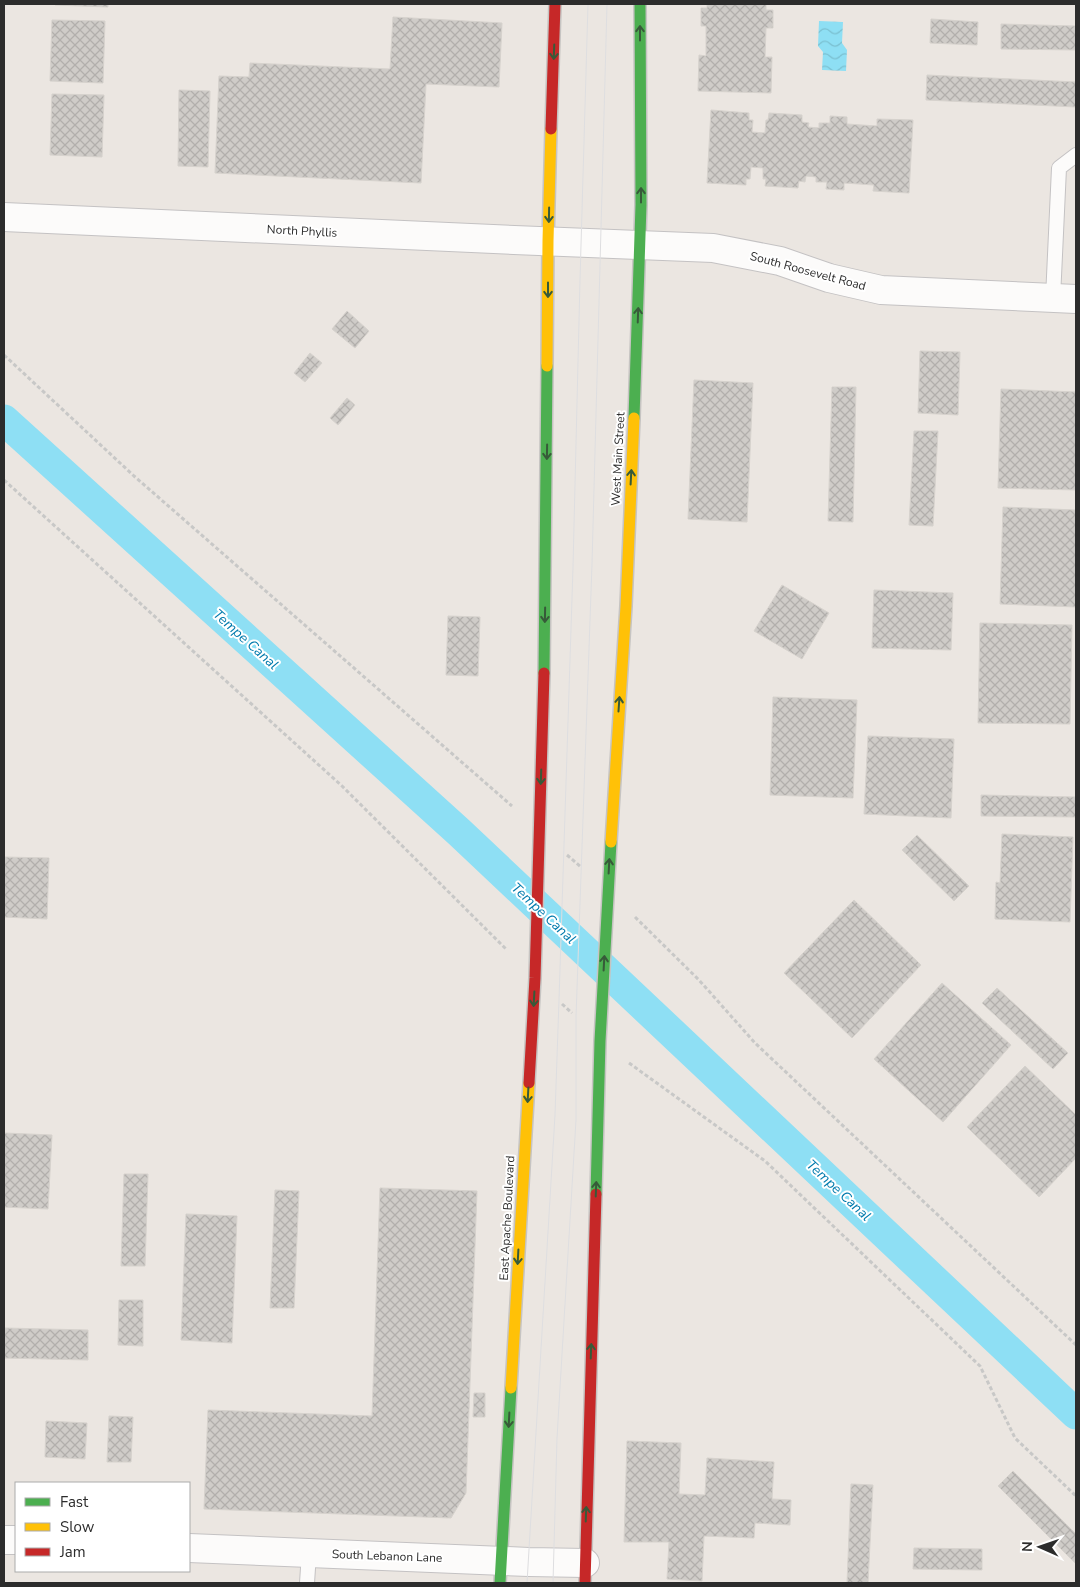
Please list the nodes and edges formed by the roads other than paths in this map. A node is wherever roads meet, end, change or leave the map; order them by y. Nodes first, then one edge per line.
1 (555, 4) edge
2 (640, 4) edge
3 (1076, 155) edge
4 (4, 217) edge
5 (548, 241) junction
6 (600, 243) joint
7 (640, 244) junction
8 (1064, 299) edge
9 (190, 1548) edge
10 (309, 1552) junction
11 (500, 1572) edge
12 (585, 1573) edge
13 (307, 1583) edge

1 -> 5 main road
7 -> 2 main road, West Main Street
3 - 8 lane
4 - 5 street, North Phyllis
5 - 6 street, North Phyllis
5 -> 11 main road, East Apache Boulevard
6 - 7 street, South Roosevelt Road
7 - 8 street, South Roosevelt Road
12 -> 7 main road, West Main Street
9 - 10 street, South Lebanon Lane
10 - 11 street, South Lebanon Lane
10 - 13 lane
11 - 12 street, South Lebanon Lane

